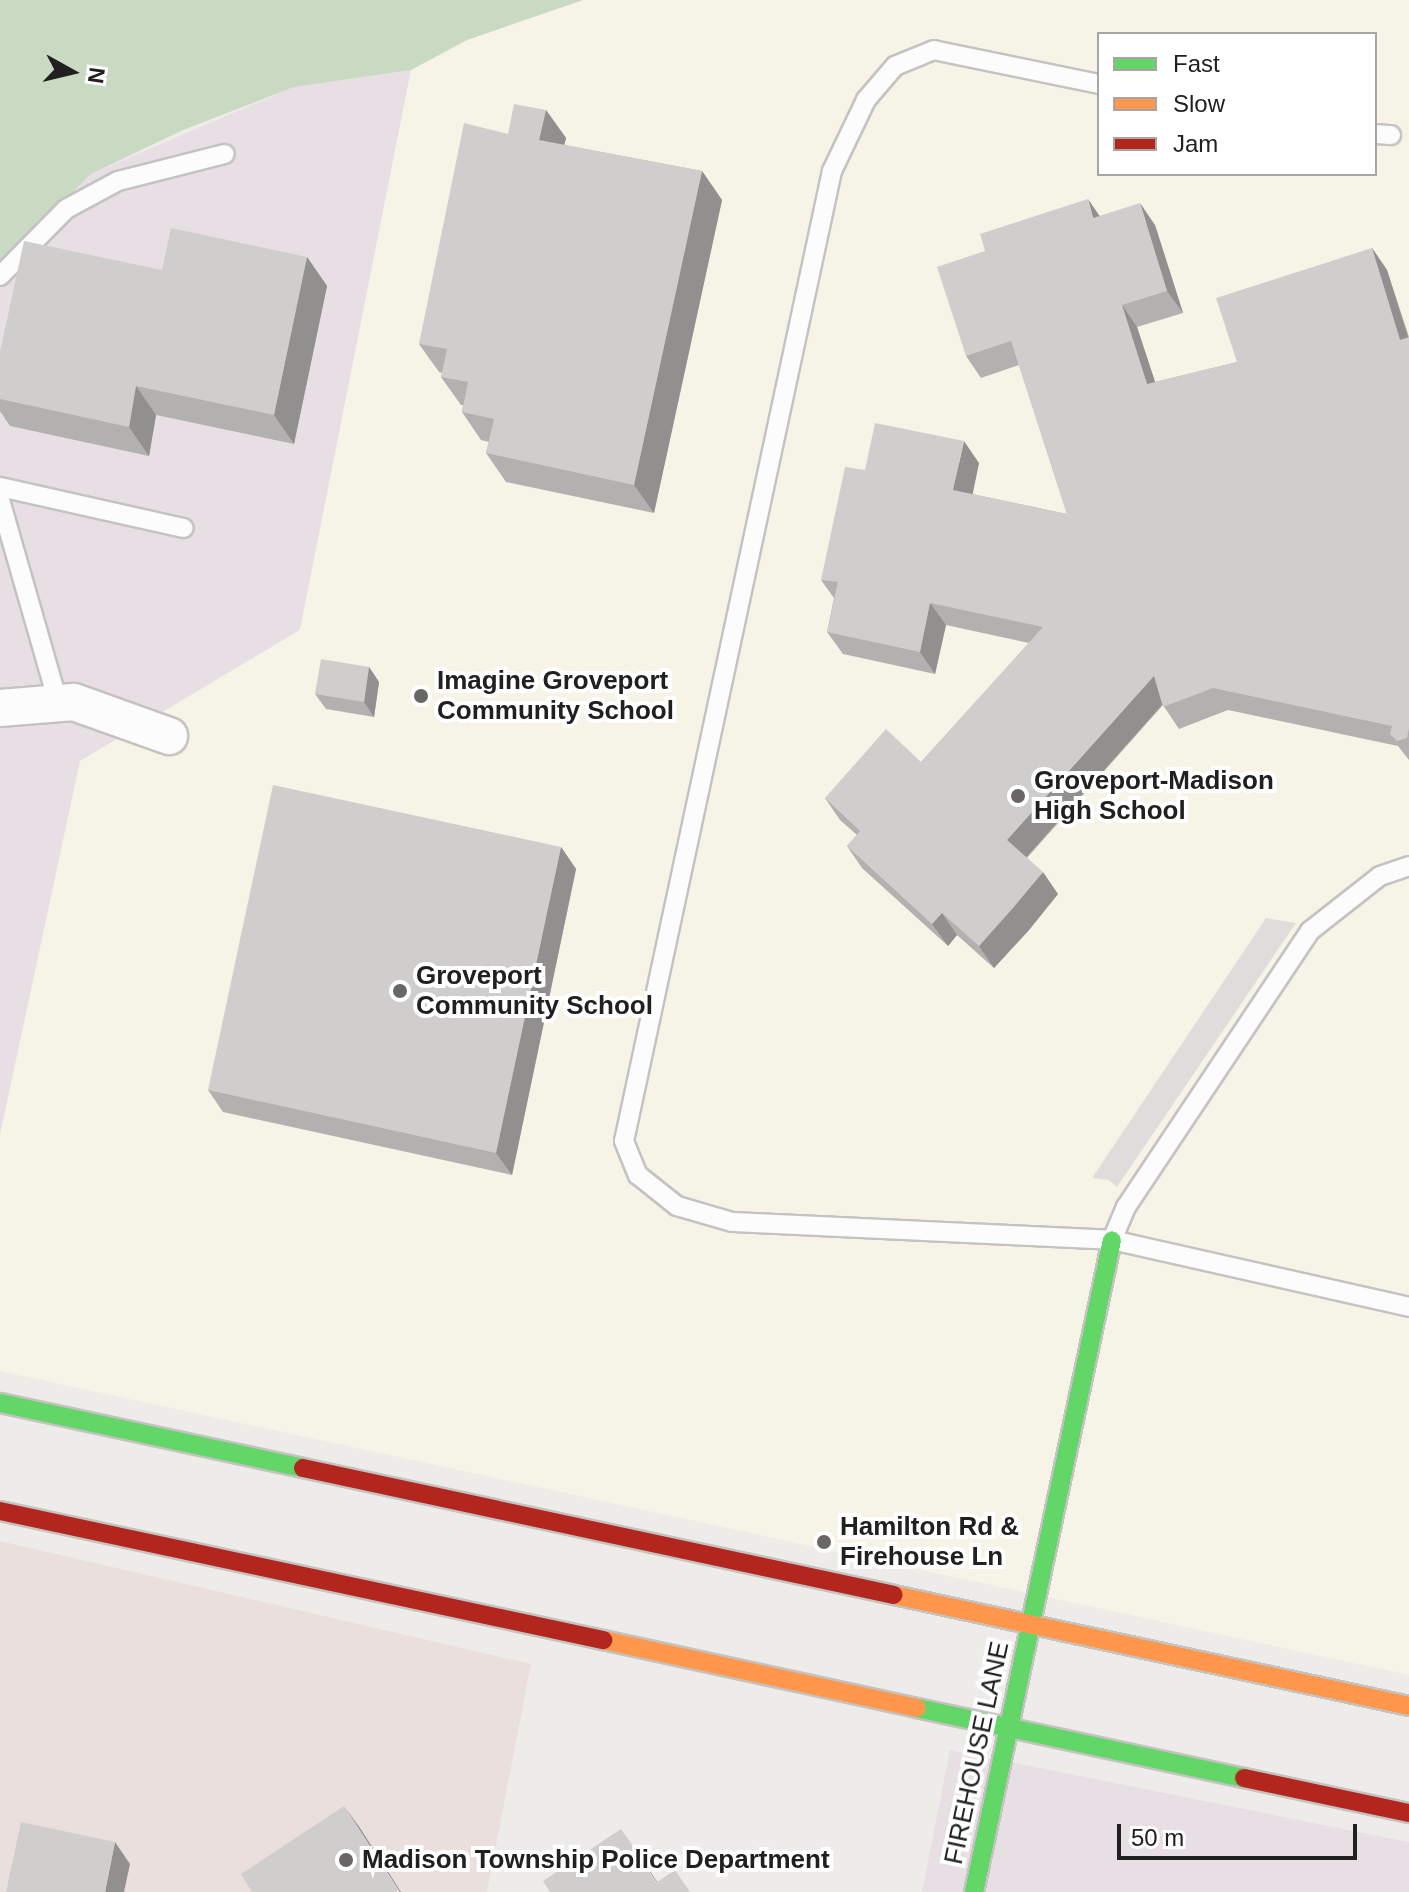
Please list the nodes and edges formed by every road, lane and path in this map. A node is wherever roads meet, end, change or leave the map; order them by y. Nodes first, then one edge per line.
1 (1097, 84) edge
2 (225, 154) dead end
3 (0, 276) edge
4 (0, 487) edge
5 (0, 500) edge
6 (183, 528) dead end
7 (58, 702) junction
8 (0, 708) edge
9 (169, 736) dead end
10 (1409, 866) edge
11 (1112, 1240) junction
12 (1409, 1307) edge
13 (0, 1403) edge
14 (0, 1511) edge
15 (1031, 1625) junction
16 (1409, 1706) edge
17 (1009, 1726) junction
18 (1409, 1813) edge
19 (974, 1892) edge

1 - 11 lane
2 - 3 lane
4 - 6 lane
5 - 7 lane
7 - 8 street
7 - 9 street
10 - 11 lane
11 - 12 lane
11 - 15 main road, FIREHOUSE LANE
13 - 15 main road
14 - 17 main road
15 - 16 main road
15 - 17 main road, FIREHOUSE LANE
17 - 18 main road
17 - 19 main road, FIREHOUSE LANE

